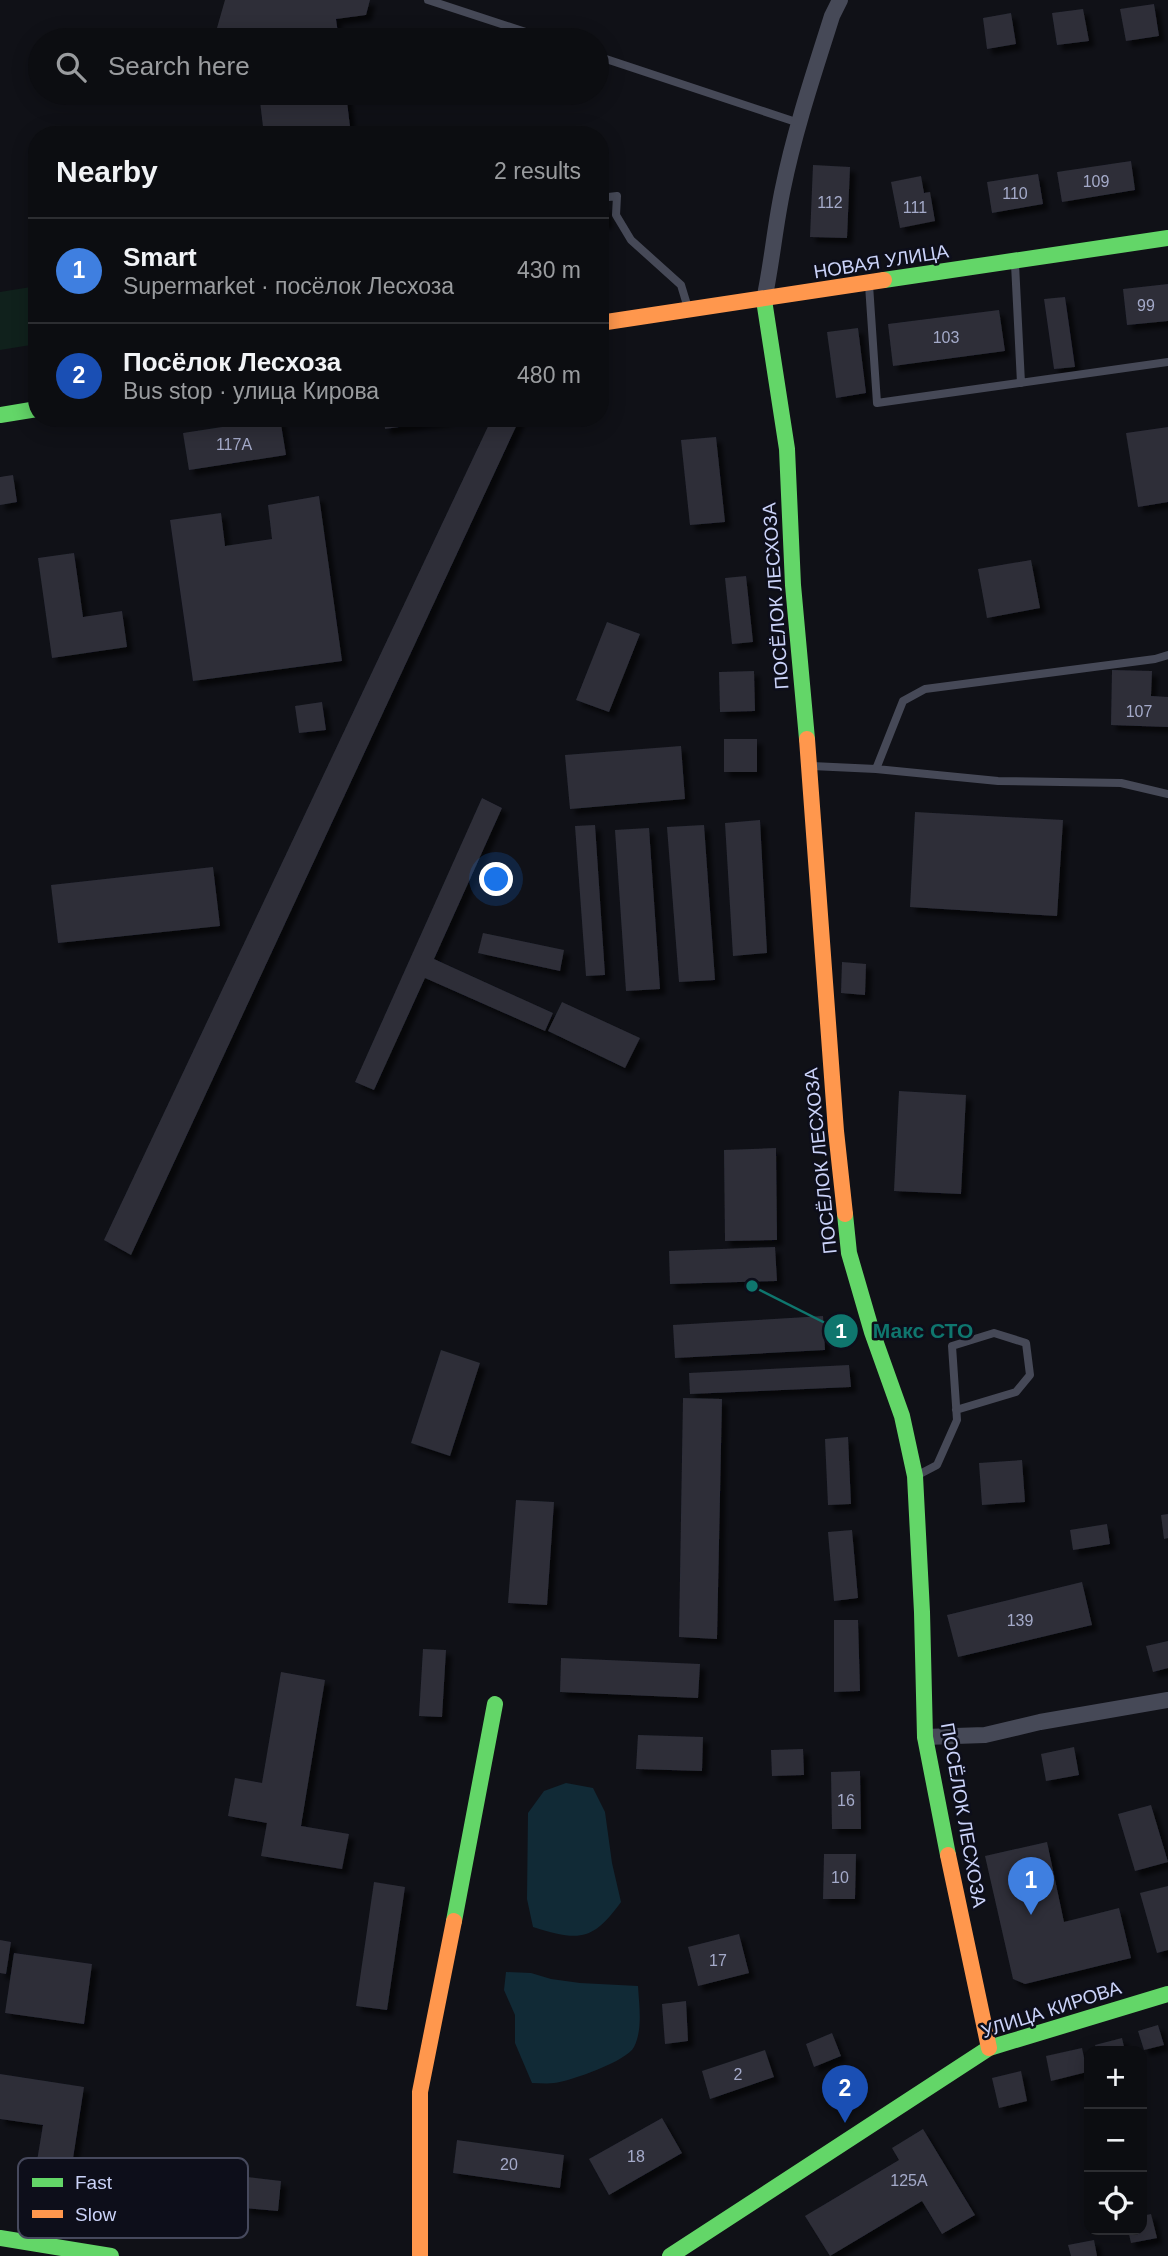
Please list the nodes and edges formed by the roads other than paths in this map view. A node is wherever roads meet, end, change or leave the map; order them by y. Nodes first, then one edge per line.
1 (428, 0) edge
2 (841, 0) edge
3 (513, 28) edge
4 (609, 60) edge
5 (799, 123) junction
6 (609, 197) edge
7 (1168, 237) edge
8 (1014, 262) junction
9 (869, 285) junction
10 (764, 300) junction
11 (689, 311) junction
12 (609, 322) edge
13 (1168, 362) edge
14 (1021, 383) junction
15 (28, 410) edge
16 (0, 415) edge
17 (1168, 655) edge
18 (809, 766) junction
19 (876, 769) junction
20 (1168, 794) edge
21 (956, 1410) junction
22 (915, 1476) junction
23 (1168, 1700) edge
24 (495, 1704) dead end
25 (925, 1737) junction
26 (1168, 1994) edge
27 (989, 2048) junction
28 (0, 2238) edge
29 (110, 2256) edge
30 (420, 2256) edge
31 (670, 2256) edge

1 - 3 lane
2 - 5 street
4 - 5 lane
5 - 10 street
6 - 11 lane
7 - 8 street, НОВАЯ УЛИЦА
8 - 9 street, НОВАЯ УЛИЦА
8 - 14 lane
9 - 10 street, НОВАЯ УЛИЦА
9 - 14 lane
10 - 11 street, НОВАЯ УЛИЦА
10 - 18 street, ПОСЁЛОК ЛЕСХОЗА
11 - 12 street, НОВАЯ УЛИЦА
13 - 14 lane
15 - 16 street
17 - 19 lane
18 - 19 lane
18 - 22 street, ПОСЁЛОК ЛЕСХОЗА
19 - 20 lane
21 - 21 lane
21 - 22 lane
22 - 25 street, ПОСЁЛОК ЛЕСХОЗА
23 - 25 street
24 - 30 street
25 - 27 street, ПОСЁЛОК ЛЕСХОЗА
26 - 27 street, УЛИЦА КИРОВА
27 - 31 street, УЛИЦА КИРОВА
28 - 29 street

